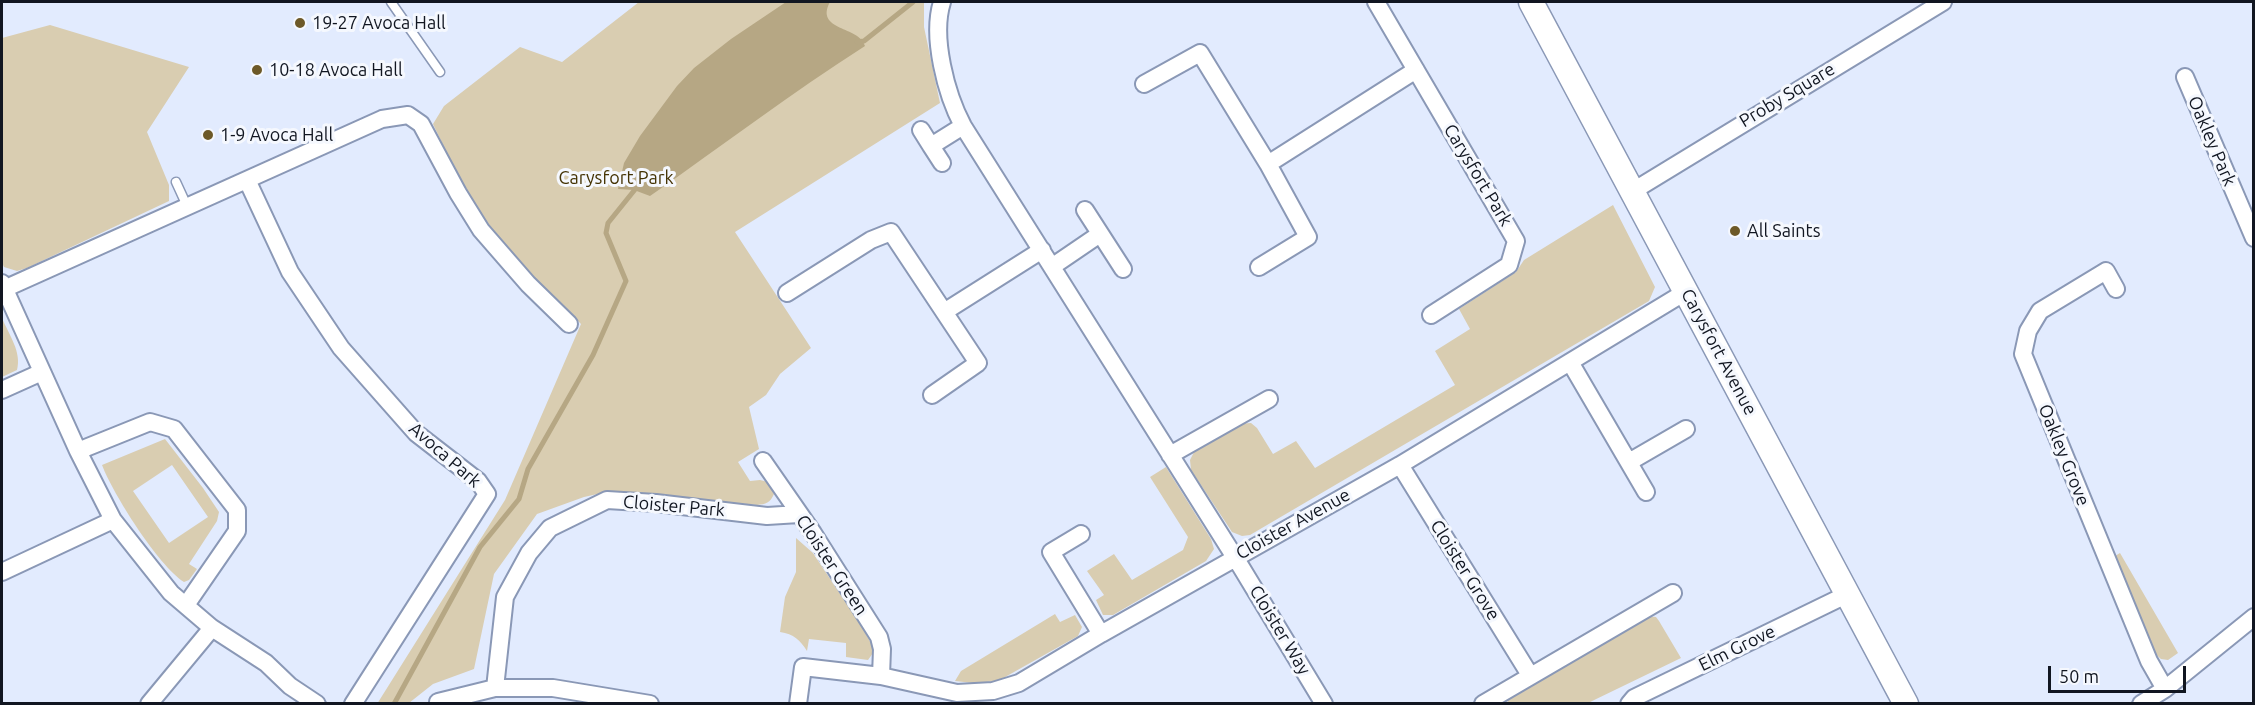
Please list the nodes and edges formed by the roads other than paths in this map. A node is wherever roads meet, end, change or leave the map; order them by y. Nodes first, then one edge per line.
1 (390, 2) edge
2 (942, 2) edge
3 (1376, 2) edge
4 (1532, 2) edge
5 (1943, 2) edge
6 (1416, 70) junction
7 (440, 72) dead end
8 (2185, 77) dead end
9 (1144, 84) dead end
10 (963, 126) junction
11 (921, 130) dead end
12 (931, 146) junction
13 (942, 163) dead end
14 (1268, 164) junction
15 (248, 180) junction
16 (176, 183) dead end
17 (1633, 191) junction
18 (187, 207) junction
19 (1085, 210) dead end
20 (1100, 234) junction
21 (2253, 238) edge
22 (1042, 250) junction
23 (1053, 266) junction
24 (1258, 267) dead end
25 (1123, 269) dead end
26 (3, 286) edge
27 (2116, 289) dead end
28 (1687, 291) junction
29 (787, 293) dead end
30 (944, 312) junction
31 (1431, 315) dead end
32 (569, 324) dead end
33 (1570, 362) junction
34 (42, 372) junction
35 (2, 390) edge
36 (932, 395) dead end
37 (1269, 399) dead end
38 (1686, 429) dead end
39 (78, 451) junction
40 (1170, 455) junction
41 (763, 461) dead end
42 (1629, 462) junction
43 (1400, 465) junction
44 (1646, 492) dead end
45 (799, 514) junction
46 (113, 520) junction
47 (1081, 534) dead end
48 (1235, 557) junction
49 (2, 572) edge
50 (1672, 593) dead end
51 (1848, 594) junction
52 (186, 605) junction
53 (2253, 617) edge
54 (212, 628) junction
55 (1101, 634) junction
56 (1530, 675) junction
57 (881, 676) junction
58 (495, 688) junction
59 (2165, 689) junction
60 (956, 698) edge
61 (610, 701) edge
62 (438, 702) edge
63 (149, 704) edge
64 (317, 704) edge
65 (353, 704) edge
66 (650, 704) edge
67 (798, 704) edge
68 (1324, 704) edge
69 (1483, 704) edge
70 (1629, 704) edge
71 (1906, 704) edge
72 (2142, 704) edge

1 - 7 lane
2 - 10 street
3 - 6 street, Carysfort Park
4 - 17 main road, Carysfort Avenue
5 - 17 street, Proby Square
6 - 14 street
6 - 31 street, Carysfort Park
8 - 21 street, Oakley Park
9 - 14 street
10 - 12 street
10 - 22 street
11 - 12 street
12 - 13 street
14 - 24 street
15 - 18 street
15 - 32 street
15 - 65 street, Avoca Park
16 - 18 lane
17 - 28 main road, Carysfort Avenue
18 - 26 street
19 - 20 street
20 - 23 street
20 - 25 street
22 - 23 street
22 - 30 street
23 - 40 street
26 - 34 street
27 - 59 street, Oakley Grove
28 - 33 street, Cloister Avenue
28 - 51 main road, Carysfort Avenue
29 - 30 street
30 - 36 street
33 - 42 street
33 - 43 street, Cloister Avenue
34 - 35 street
34 - 39 street
37 - 40 street
38 - 42 street
39 - 46 street
39 - 52 street
40 - 48 street
41 - 45 street, Cloister Green
42 - 44 street
43 - 48 street, Cloister Avenue
43 - 56 street, Cloister Grove
45 - 57 street, Cloister Green
45 - 58 street, Cloister Park
46 - 49 street
46 - 52 street
47 - 55 street
48 - 55 street, Cloister Avenue
48 - 68 street, Cloister Way
50 - 56 street
51 - 70 street, Elm Grove
51 - 71 main road, Carysfort Avenue
52 - 54 street
53 - 59 street
54 - 63 street
54 - 64 street
55 - 60 street, Cloister Avenue
56 - 69 street
57 - 60 street, Cloister Avenue
57 - 67 street
58 - 61 street
58 - 62 street
59 - 72 street
61 - 66 street

